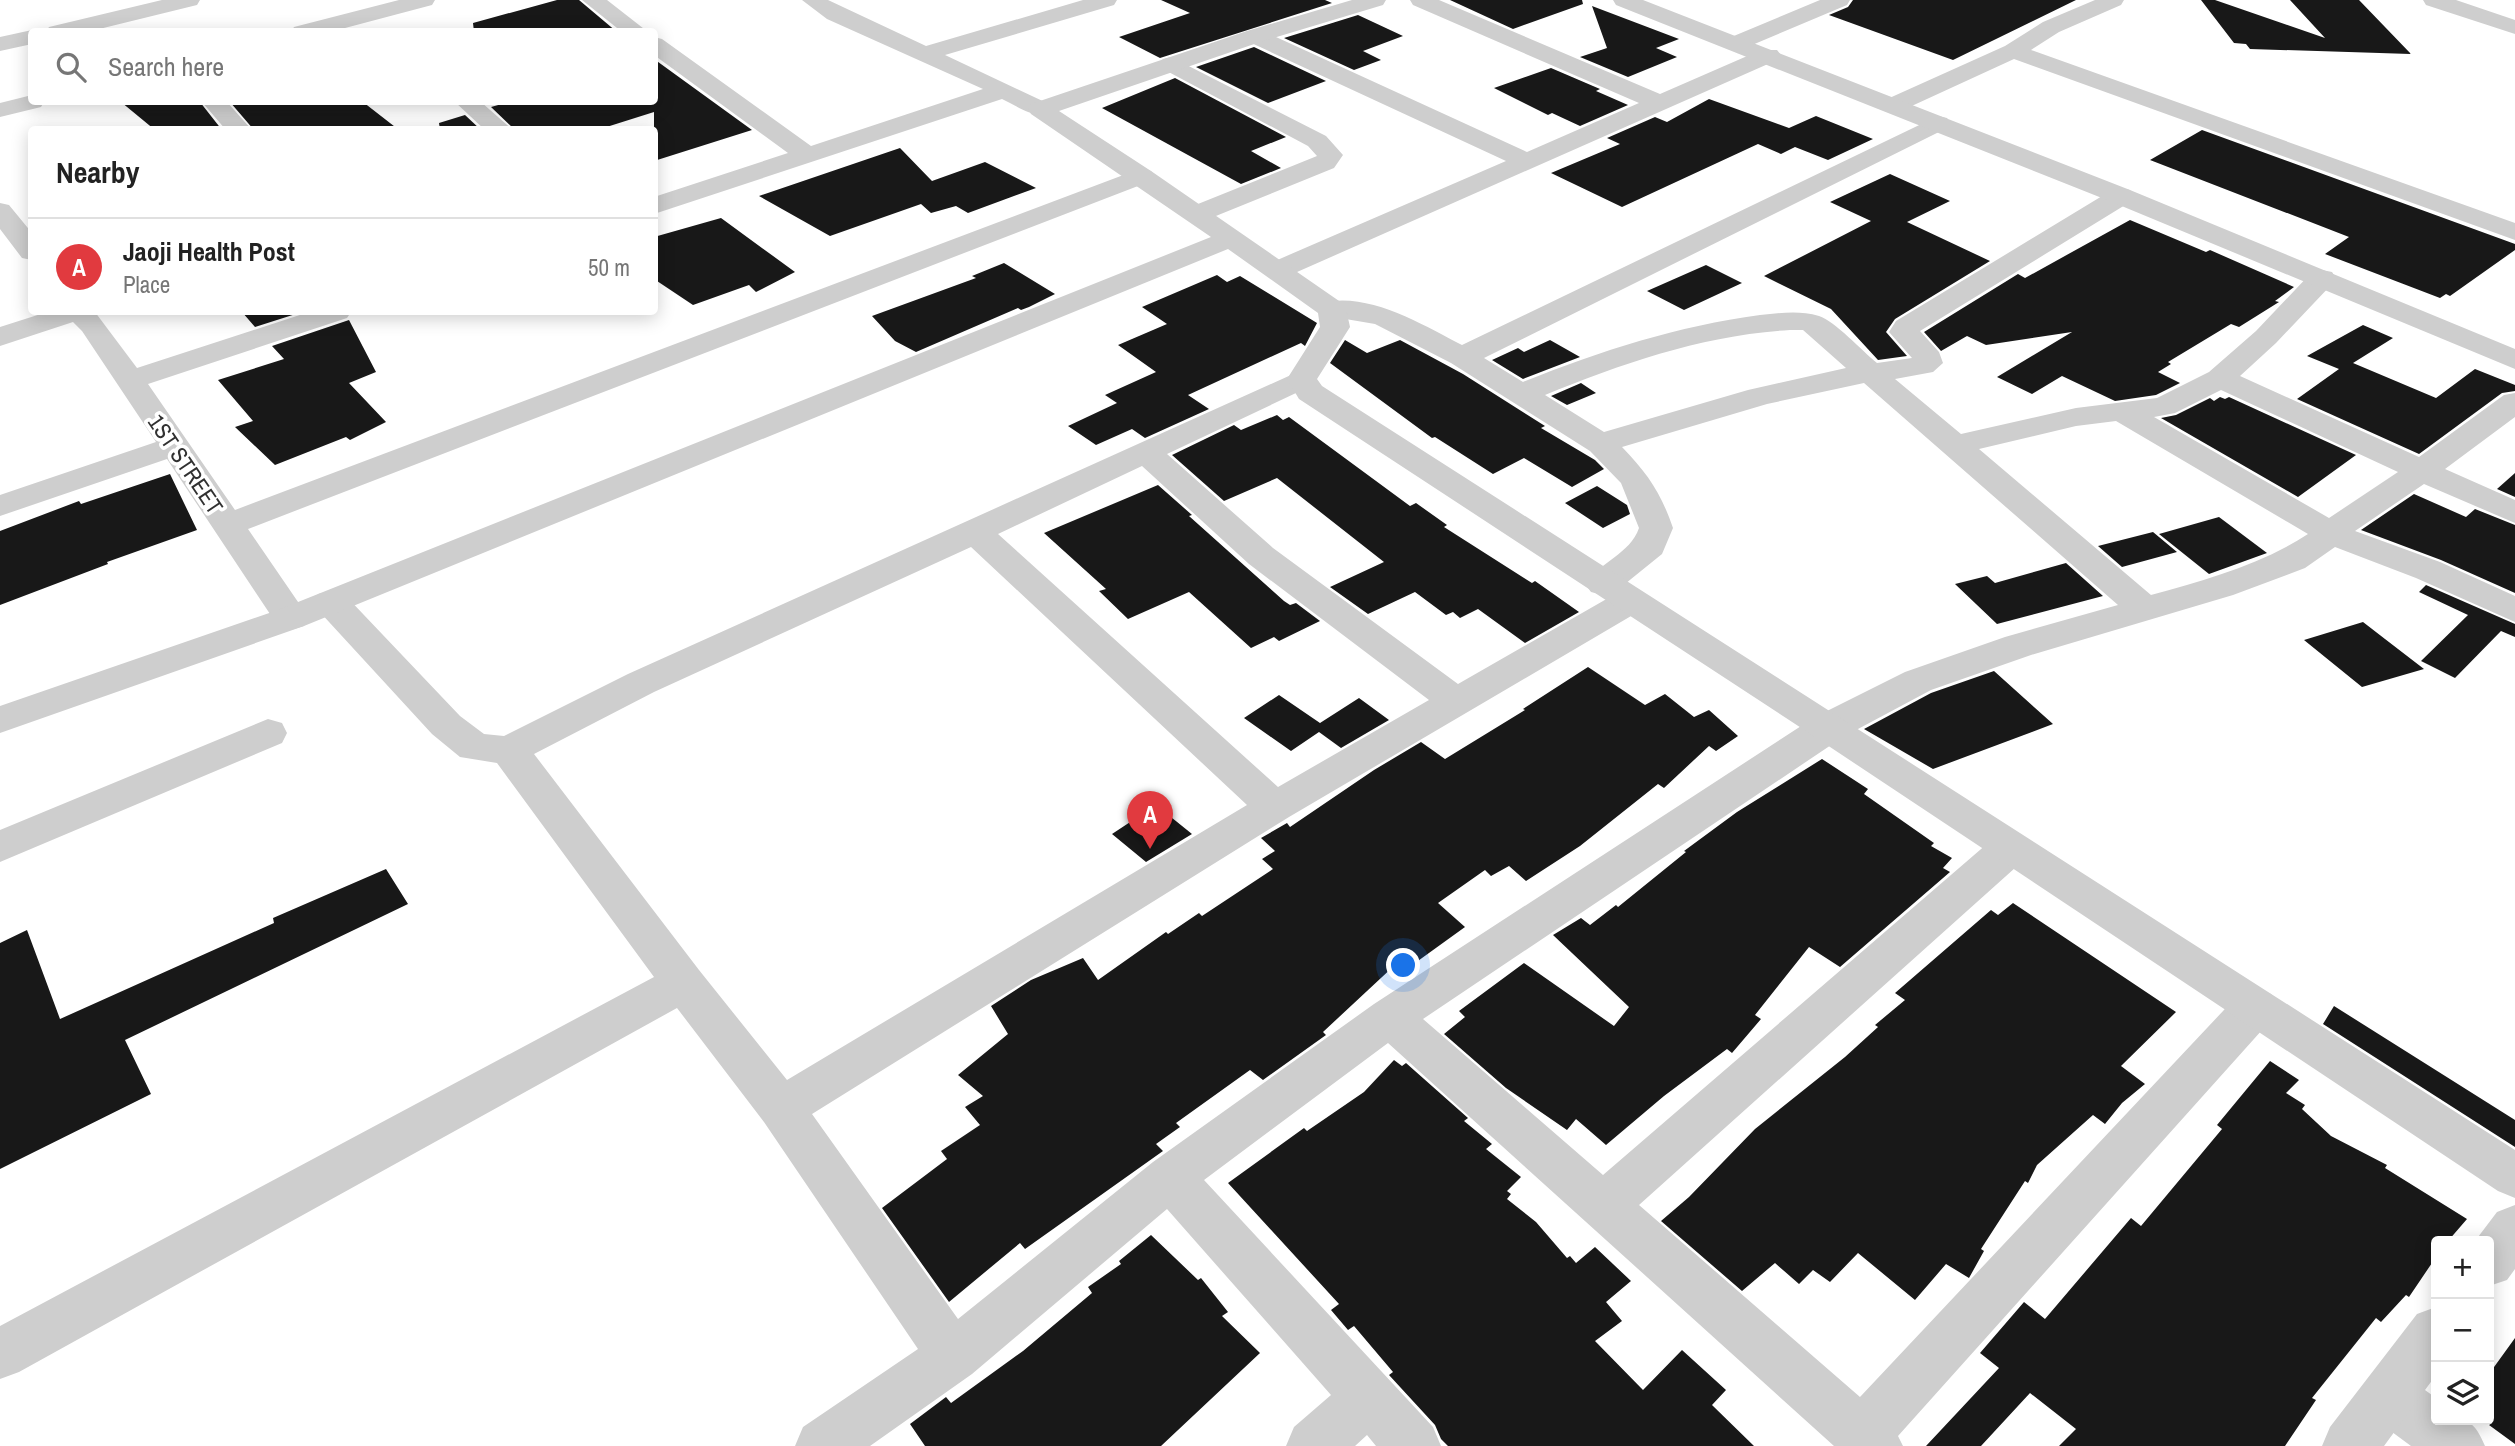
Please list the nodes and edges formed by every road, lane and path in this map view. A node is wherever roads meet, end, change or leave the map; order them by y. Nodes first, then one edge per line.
1 (190, 0) edge
2 (424, 0) edge
3 (593, 0) edge
4 (813, 0) edge
5 (1106, 0) edge
6 (1375, 0) edge
7 (1421, 0) edge
8 (1624, 0) edge
9 (1839, 0) edge
10 (2434, 0) edge
11 (2093, 3) edge
12 (364, 15) junction
13 (2515, 27) edge
14 (74, 28) edge
15 (317, 28) edge
16 (379, 28) edge
17 (632, 28) edge
18 (1255, 36) junction
19 (28, 38) edge
20 (1737, 43) junction
21 (0, 44) edge
22 (658, 47) edge
23 (2013, 51) junction
24 (924, 54) junction
25 (1769, 55) junction
26 (1171, 64) junction
27 (1004, 90) junction
28 (28, 103) edge
29 (1660, 103) junction
30 (217, 105) edge
31 (471, 105) edge
32 (1894, 105) junction
33 (1040, 109) junction
34 (0, 110) edge
35 (1938, 123) junction
36 (236, 126) edge
37 (496, 126) edge
38 (807, 155) junction
39 (1527, 161) junction
40 (1142, 176) junction
41 (2121, 196) junction
42 (658, 205) edge
43 (1196, 214) junction
44 (2, 216) edge
45 (2515, 232) edge
46 (1231, 238) junction
47 (28, 246) edge
48 (1278, 270) junction
49 (2322, 278) junction
50 (1332, 309) junction
51 (67, 315) edge
52 (80, 315) edge
53 (328, 315) edge
54 (0, 337) edge
55 (1462, 357) junction
56 (2515, 360) edge
57 (1869, 372) junction
58 (2220, 378) junction
59 (1302, 379) junction
60 (130, 380) junction
61 (1521, 394) junction
62 (2123, 412) junction
63 (2508, 415) edge
64 (1601, 444) junction
65 (174, 446) junction
66 (1952, 446) junction
67 (1146, 452) junction
68 (2421, 471) junction
69 (0, 506) edge
70 (2515, 513) edge
71 (228, 525) junction
72 (975, 532) junction
73 (2332, 534) junction
74 (1616, 592) junction
75 (331, 602) junction
76 (2144, 608) junction
77 (2515, 610) edge
78 (291, 618) junction
79 (1456, 701) junction
80 (0, 720) edge
81 (1829, 727) junction
82 (268, 733) dead end
83 (509, 750) junction
84 (1275, 807) junction
85 (0, 847) edge
86 (2010, 848) junction
87 (683, 983) junction
88 (2255, 1007) junction
89 (1390, 1017) junction
90 (781, 1108) junction
91 (2515, 1176) edge
92 (1170, 1177) junction
93 (1603, 1206) junction
94 (2515, 1228) edge
95 (2494, 1255) edge
96 (2431, 1339) edge
97 (0, 1354) edge
98 (953, 1356) junction
99 (2388, 1396) junction
100 (1369, 1397) junction
101 (1868, 1441) edge
102 (824, 1446) edge
103 (1314, 1446) edge
104 (1413, 1446) edge
105 (2350, 1446) edge
106 (2457, 1446) edge

1 - 14 street
2 - 12 street
3 - 17 street
4 - 24 street
5 - 24 street
6 - 18 street
7 - 29 street
8 - 20 street
9 - 20 street
10 - 13 street
11 - 23 street
12 - 15 street
12 - 16 street
18 - 26 street
18 - 39 street
19 - 21 street
20 - 25 street
22 - 38 street
23 - 32 street
23 - 45 street
24 - 27 street
25 - 29 street
25 - 32 street
26 - 33 street
26 - 43 street
27 - 33 street
27 - 38 street
28 - 34 street
29 - 39 street
30 - 36 street
31 - 37 street
32 - 35 street
33 - 40 street
35 - 41 street
35 - 55 street
38 - 42 street
39 - 48 street
40 - 43 street
40 - 71 street
41 - 49 street
41 - 57 street
43 - 46 street
44 - 47 street
46 - 48 street
46 - 75 street
48 - 50 street
49 - 56 street
49 - 58 street
50 - 55 street
50 - 59 street
51 - 54 street
52 - 60 street, 1ST STREET
53 - 60 street
55 - 61 street
57 - 61 street
57 - 64 street
57 - 66 street
58 - 62 street
58 - 68 street
59 - 67 street
59 - 74 street
60 - 65 street, 1ST STREET
61 - 64 street
62 - 66 street
62 - 73 street
63 - 68 street
64 - 74 street
65 - 69 street
65 - 71 street, 1ST STREET
66 - 76 street
67 - 72 street
67 - 79 street
68 - 70 street
68 - 73 street
71 - 78 street, 1ST STREET
72 - 83 street
72 - 84 street
73 - 76 street
73 - 77 street
74 - 79 street
74 - 81 street
75 - 78 street
75 - 83 street
76 - 81 street
78 - 80 street
79 - 84 street
81 - 86 street
81 - 89 street
82 - 85 street
83 - 87 street
84 - 90 street
86 - 88 street
86 - 93 street
87 - 90 street
87 - 97 street
88 - 91 street
88 - 101 street
89 - 92 street
89 - 93 street
90 - 98 street
92 - 98 street
92 - 100 street
93 - 101 street
94 - 95 street
96 - 99 street
98 - 102 street
99 - 105 street
99 - 106 street
100 - 103 street
100 - 104 street

